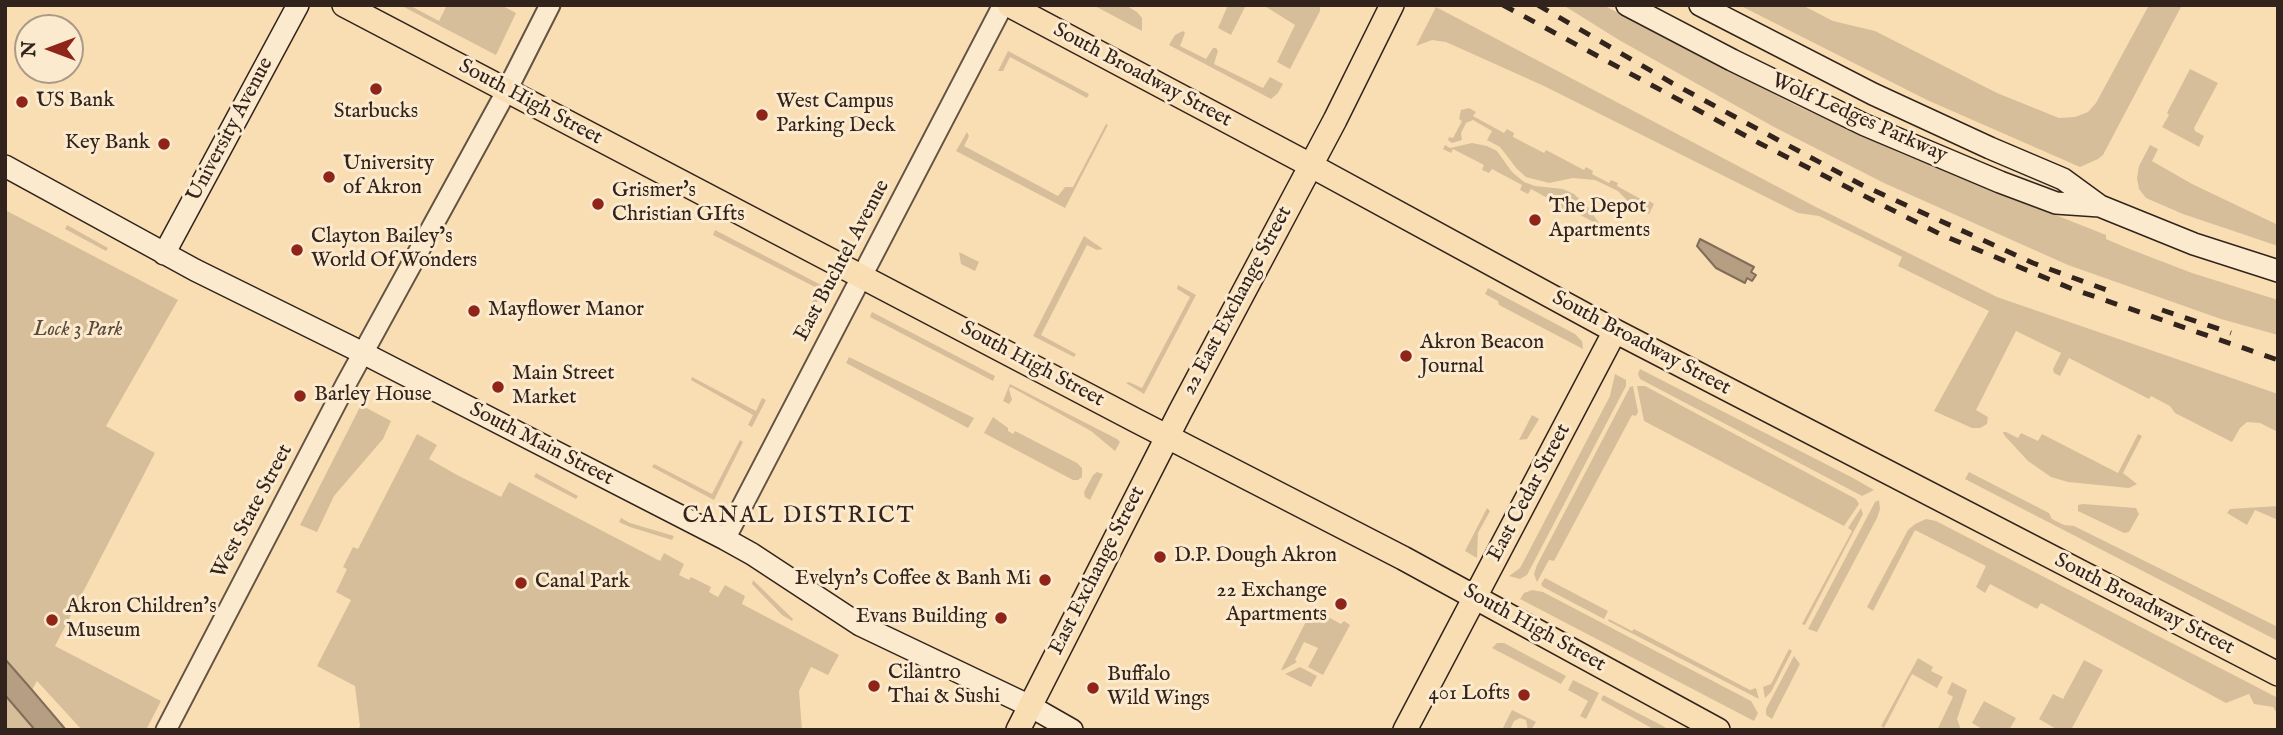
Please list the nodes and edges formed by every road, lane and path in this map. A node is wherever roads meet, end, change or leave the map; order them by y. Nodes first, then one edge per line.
1 (298, 5) edge
2 (344, 5) edge
3 (550, 5) edge
4 (1003, 5) edge
5 (1009, 5) edge
6 (1392, 5) edge
7 (1700, 5) edge
8 (1724, 5) edge
9 (1645, 10) edge
10 (1757, 34) junction
11 (506, 92) junction
12 (1310, 165) junction
13 (5, 166) edge
14 (2100, 206) junction
15 (164, 254) junction
16 (2278, 271) edge
17 (861, 275) junction
18 (1615, 331) junction
19 (363, 353) junction
20 (1168, 437) junction
21 (725, 539) junction
22 (1476, 597) junction
23 (2278, 674) edge
24 (1030, 706) junction
25 (166, 730) edge
26 (1018, 730) edge
27 (1072, 730) edge
28 (1405, 730) edge
29 (1718, 730) edge

1 - 15 main road, University Avenue
2 - 11 main road, South High Street
3 - 11 street, West State Street
4 - 17 street, East Buchtel Avenue
5 - 12 main road, South Broadway Street
6 - 12 main road
7 - 10 main road, Wolf Ledges Parkway
8 - 10 main road
9 - 14 main road, Wolf Ledges Parkway
10 - 14 main road, Wolf Ledges Parkway
11 - 17 main road, South High Street
11 - 19 street, West State Street
12 - 18 main road, South Broadway Street
12 - 20 main road, 22 East Exchange Street
13 - 15 main road, South Main Street
14 - 16 main road, Wolf Ledges Parkway
15 - 19 main road, South Main Street
17 - 20 main road, South High Street
17 - 21 street, East Buchtel Avenue
18 - 22 main road, East Cedar Street
18 - 23 main road, South Broadway Street
19 - 21 main road, South Main Street
19 - 25 street, West State Street
20 - 22 main road, South High Street
20 - 24 main road, East Exchange Street
21 - 24 main road, South Main Street
22 - 28 main road, East Cedar Street
22 - 29 main road, South High Street
24 - 26 main road, East Exchange Street
24 - 27 main road, South Main Street

